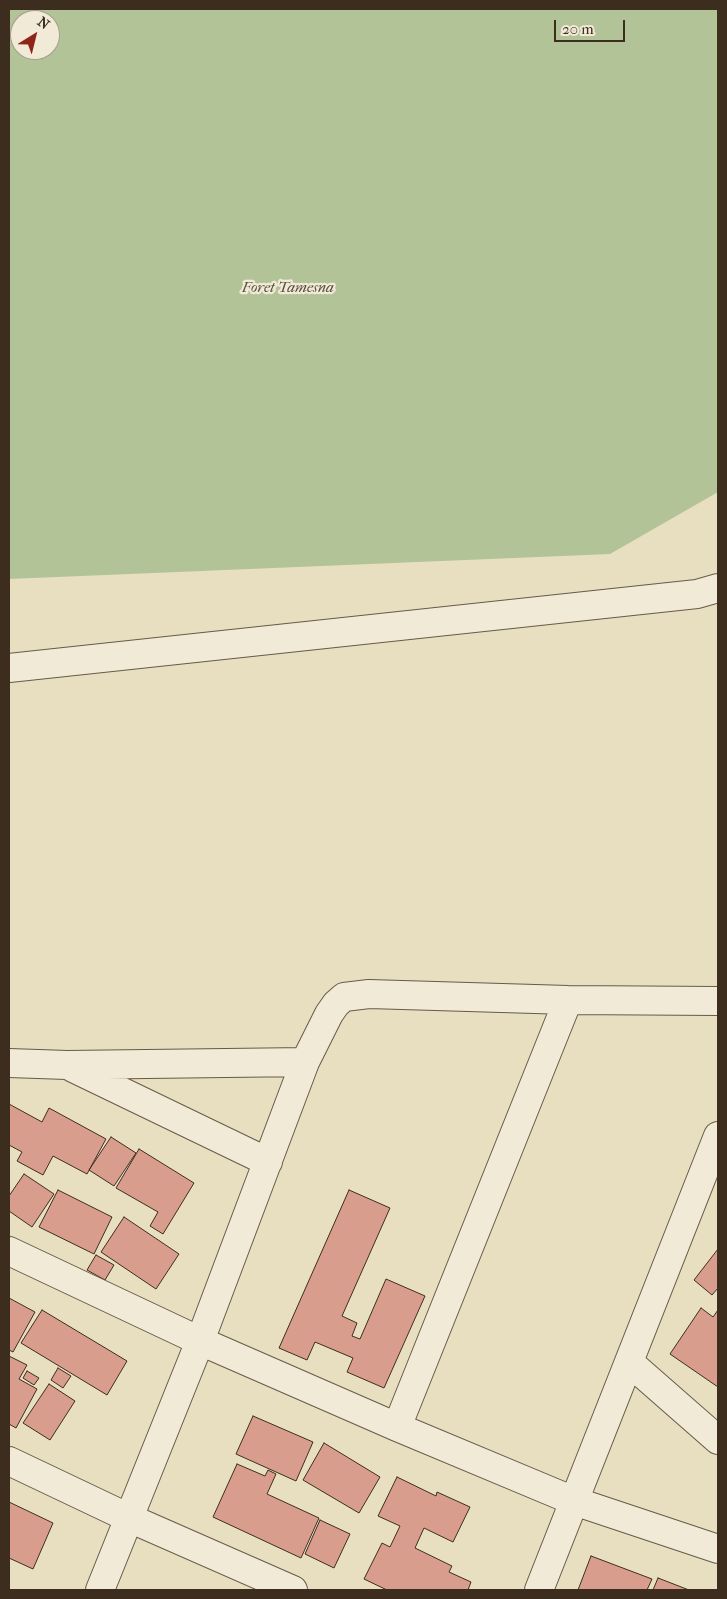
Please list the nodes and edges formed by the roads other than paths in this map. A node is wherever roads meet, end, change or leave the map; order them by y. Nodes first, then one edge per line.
1 (718, 588) edge
2 (9, 668) edge
3 (568, 1000) junction
4 (718, 1001) edge
5 (305, 1062) junction
6 (9, 1063) edge
7 (67, 1065) junction
8 (718, 1136) edge
9 (268, 1162) junction
10 (710, 1185) edge
11 (9, 1252) edge
12 (200, 1342) junction
13 (629, 1362) junction
14 (396, 1427) junction
15 (718, 1440) edge
16 (9, 1462) edge
17 (574, 1502) junction
18 (129, 1518) junction
19 (718, 1550) edge
20 (100, 1590) edge
21 (293, 1590) edge
22 (538, 1590) edge

1 - 2 street
3 - 4 street
3 - 5 street
3 - 14 street
5 - 7 street
5 - 9 street
6 - 7 street
7 - 9 street
8 - 10 street
9 - 12 street
10 - 13 street
11 - 12 street
12 - 14 street
12 - 18 street
13 - 15 street
13 - 17 street
14 - 17 street
16 - 18 street
17 - 19 street
17 - 22 street
18 - 20 street
18 - 21 street

